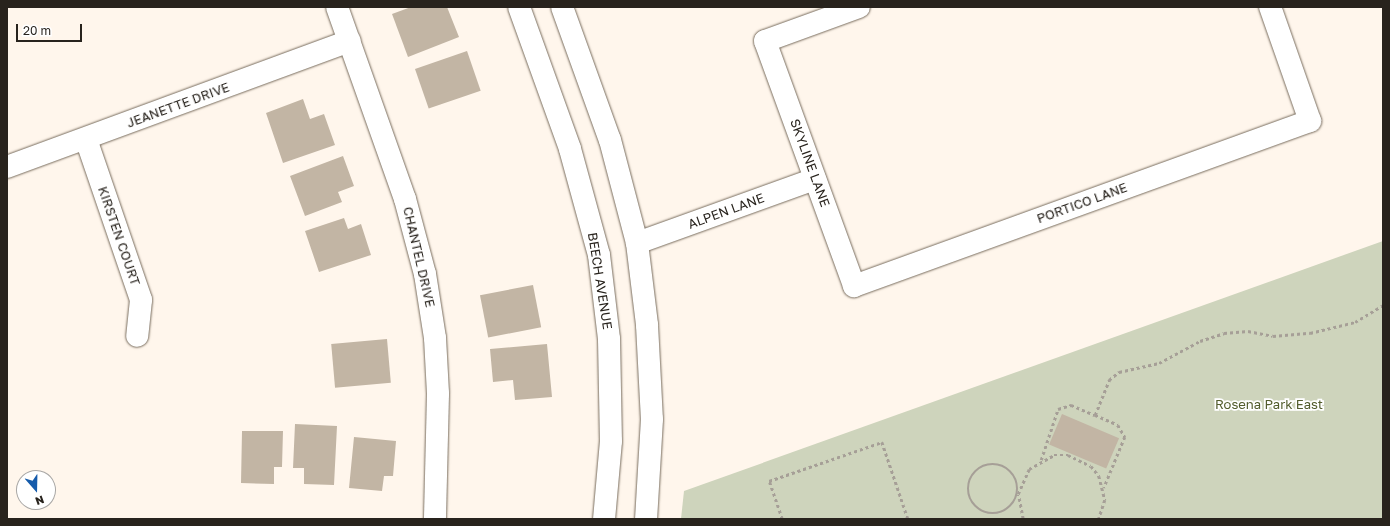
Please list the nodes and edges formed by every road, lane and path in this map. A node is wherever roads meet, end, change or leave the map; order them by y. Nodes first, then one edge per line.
1 (337, 7) edge
2 (519, 7) edge
3 (562, 7) edge
4 (859, 7) edge
5 (1270, 7) edge
6 (350, 41) junction
7 (86, 138) junction
8 (7, 167) edge
9 (816, 179) junction
10 (637, 243) junction
11 (854, 286) joint
12 (1383, 305) edge
13 (137, 336) dead end
14 (1095, 415) junction
15 (1041, 460) junction
16 (1104, 488) junction
17 (1018, 494) junction
18 (435, 519) edge
19 (604, 519) edge
20 (646, 519) edge
21 (782, 519) edge
22 (908, 519) edge
23 (1024, 519) edge
24 (1099, 519) edge

1 - 6 street, CHANTEL DRIVE
2 - 19 street, BEECH AVENUE
3 - 10 street
4 - 9 street, SKYLINE LANE
5 - 11 street, PORTICO LANE
6 - 7 street, JEANETTE DRIVE
6 - 18 street, CHANTEL DRIVE
7 - 8 street, JEANETTE DRIVE
7 - 13 street, KIRSTEN COURT
9 - 10 street, ALPEN LANE
9 - 11 street, SKYLINE LANE
10 - 20 street
12 - 14 path
14 - 15 path
14 - 16 path
15 - 16 path
15 - 17 path
16 - 24 path
17 - 17 path
17 - 23 path
21 - 22 path

